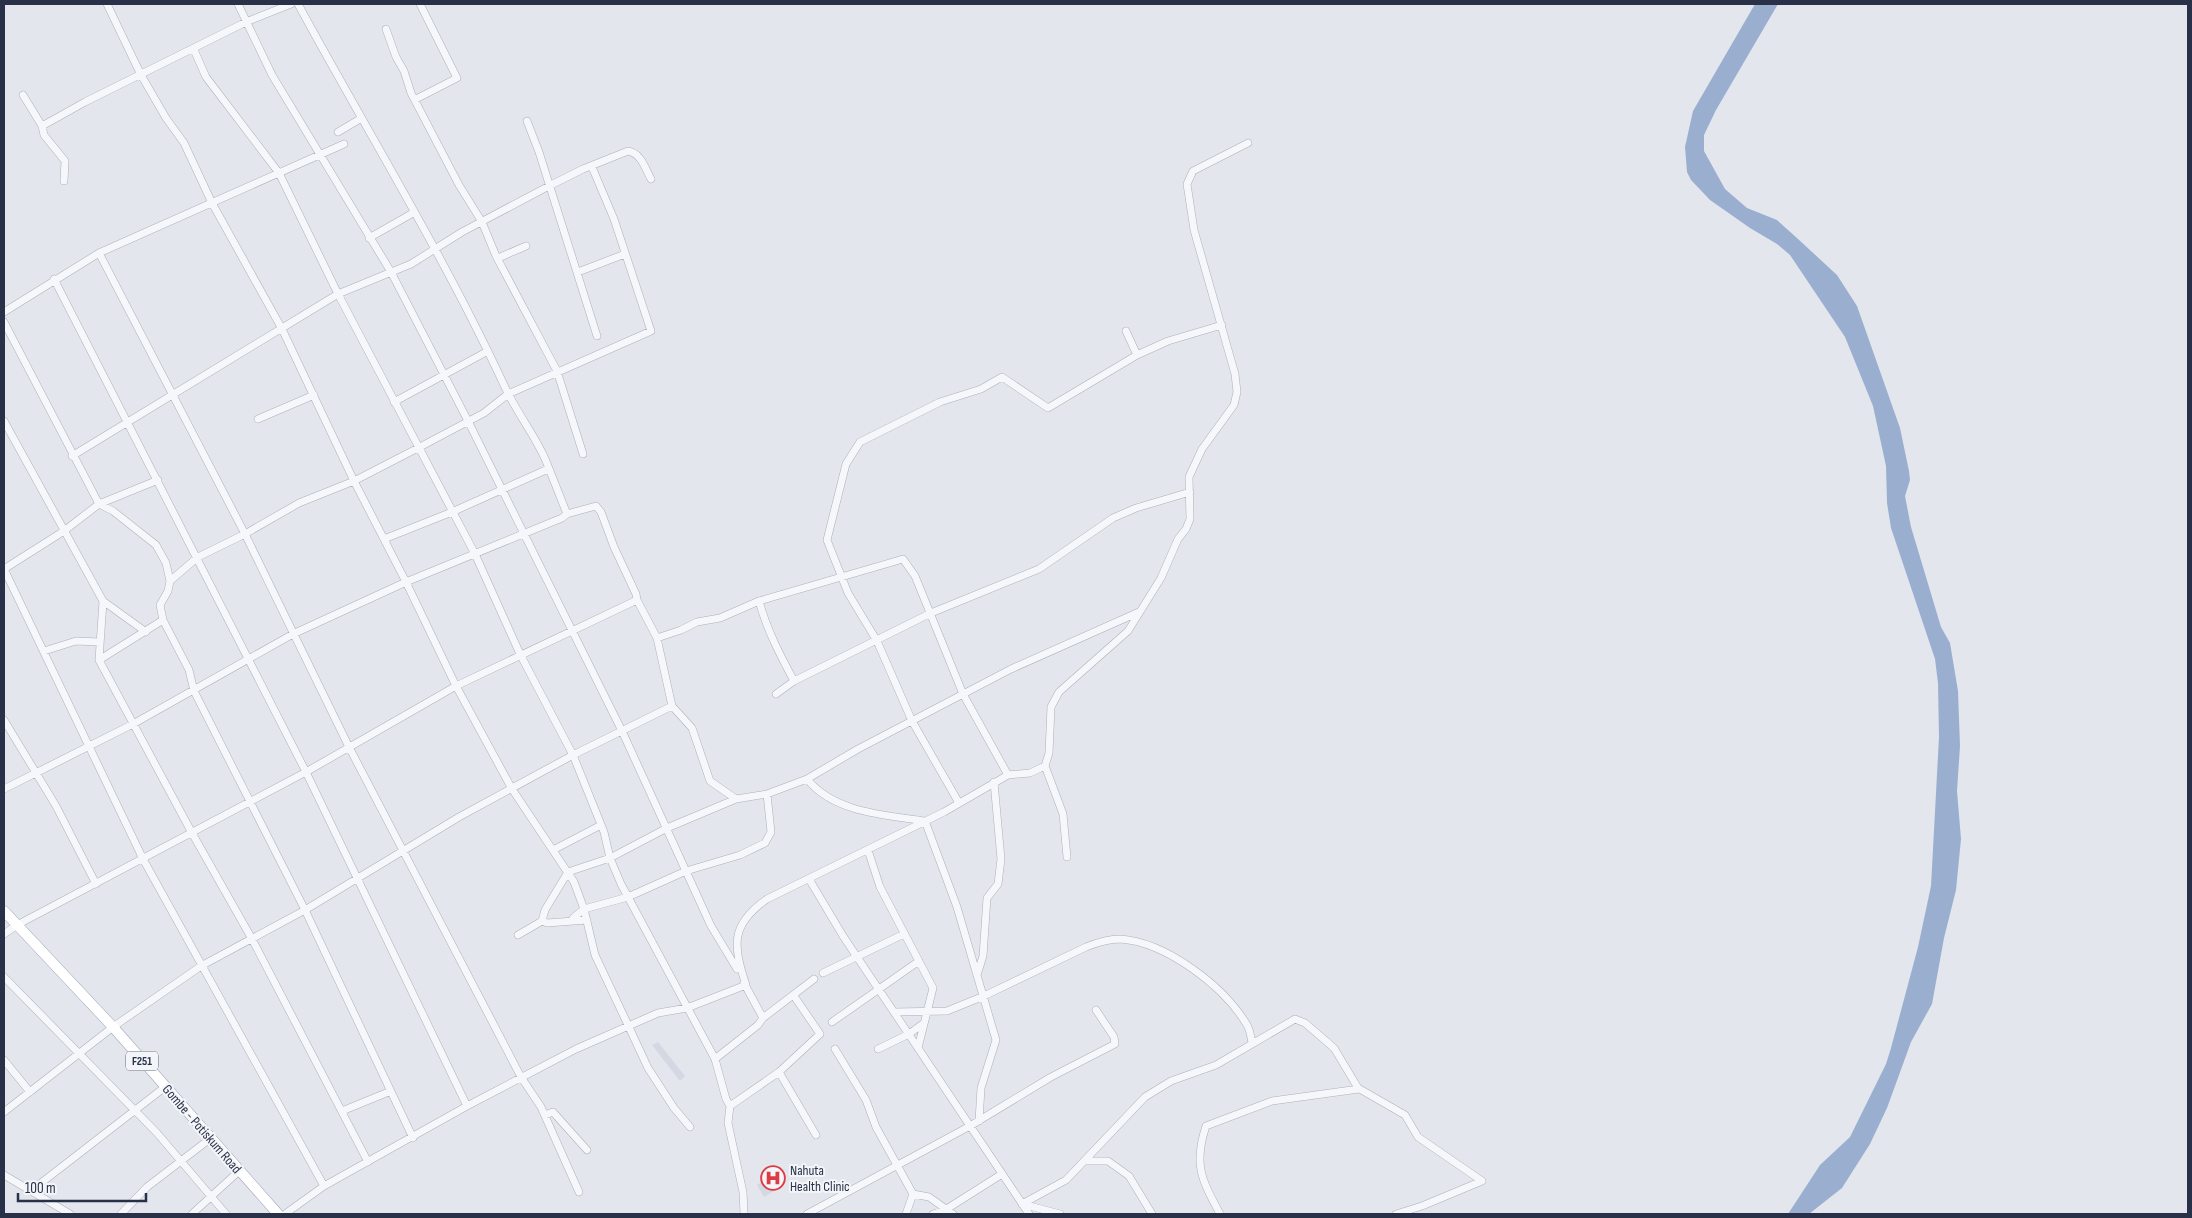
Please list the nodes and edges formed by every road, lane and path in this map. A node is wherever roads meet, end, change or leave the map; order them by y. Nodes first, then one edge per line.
1 (107, 4) edge
2 (238, 4) edge
3 (291, 4) edge
4 (298, 4) edge
5 (420, 4) edge
6 (246, 22) junction
7 (386, 29) dead end
8 (194, 50) junction
9 (141, 75) junction
10 (24, 96) dead end
11 (416, 100) junction
12 (360, 119) junction
13 (527, 122) dead end
14 (42, 126) junction
15 (338, 132) dead end
16 (1248, 143) dead end
17 (344, 144) dead end
18 (322, 154) junction
19 (592, 167) junction
20 (279, 173) junction
21 (651, 179) dead end
22 (64, 181) dead end
23 (549, 186) junction
24 (212, 203) junction
25 (414, 213) junction
26 (482, 222) junction
27 (369, 238) junction
28 (526, 246) dead end
29 (435, 250) junction
30 (99, 253) junction
31 (625, 254) junction
32 (498, 258) junction
33 (391, 272) junction
34 (578, 272) junction
35 (54, 279) junction
36 (338, 294) junction
37 (4, 312) edge
38 (4, 322) edge
39 (1222, 325) junction
40 (282, 329) junction
41 (1126, 331) dead end
42 (597, 336) dead end
43 (488, 351) junction
44 (1137, 355) junction
45 (557, 372) junction
46 (444, 376) junction
47 (508, 394) junction
48 (171, 395) junction
49 (314, 395) junction
50 (394, 402) junction
51 (258, 419) dead end
52 (4, 421) edge
53 (127, 421) junction
54 (468, 421) junction
55 (418, 448) junction
56 (583, 454) dead end
57 (72, 456) junction
58 (548, 469) junction
59 (158, 480) junction
60 (354, 481) junction
61 (503, 490) junction
62 (1190, 492) junction
63 (99, 504) junction
64 (452, 512) junction
65 (568, 514) junction
66 (64, 531) junction
67 (525, 533) junction
68 (245, 534) junction
69 (384, 539) junction
70 (475, 554) junction
71 (198, 557) junction
72 (4, 569) edge
73 (841, 576) junction
74 (170, 580) junction
75 (406, 582) junction
76 (637, 600) junction
77 (103, 601) junction
78 (759, 601) junction
79 (1140, 612) junction
80 (931, 613) junction
81 (164, 620) junction
82 (571, 630) junction
83 (146, 632) junction
84 (293, 634) junction
85 (657, 638) junction
86 (877, 641) junction
87 (100, 642) junction
88 (44, 651) junction
89 (520, 654) junction
90 (248, 658) junction
91 (99, 660) junction
92 (794, 681) junction
93 (456, 686) junction
94 (194, 691) junction
95 (776, 694) dead end
96 (963, 694) junction
97 (672, 706) junction
98 (4, 720) edge
99 (912, 721) junction
100 (133, 724) junction
101 (622, 730) junction
102 (89, 744) junction
103 (349, 747) junction
104 (573, 755) junction
105 (1045, 766) junction
106 (36, 772) junction
107 (306, 772) junction
108 (1008, 775) junction
109 (807, 779) junction
110 (994, 782) junction
111 (4, 789) edge
112 (512, 789) junction
113 (767, 794) junction
114 (736, 799) junction
115 (252, 802) junction
116 (959, 803) junction
117 (925, 821) junction
118 (601, 825) junction
119 (667, 828) junction
120 (192, 833) junction
121 (553, 850) junction
122 (868, 850) junction
123 (404, 852) junction
124 (1067, 857) dead end
125 (610, 858) junction
126 (142, 859) junction
127 (686, 871) junction
128 (568, 872) junction
129 (357, 878) junction
130 (810, 879) junction
131 (96, 884) junction
132 (628, 897) junction
133 (584, 909) junction
134 (305, 910) junction
135 (4, 911) edge
136 (574, 918) dead end
137 (587, 920) junction
138 (542, 921) junction
139 (17, 925) junction
140 (4, 934) edge
141 (904, 934) junction
142 (518, 935) dead end
143 (252, 939) junction
144 (857, 955) junction
145 (919, 961) junction
146 (201, 966) junction
147 (822, 973) dead end
148 (978, 975) junction
149 (4, 977) edge
150 (814, 979) dead end
151 (746, 985) junction
152 (879, 987) junction
153 (794, 996) junction
154 (984, 996) junction
155 (686, 1008) junction
156 (1096, 1010) dead end
157 (895, 1012) junction
158 (927, 1012) junction
159 (763, 1018) junction
160 (832, 1022) dead end
161 (925, 1022) junction
162 (628, 1026) junction
163 (113, 1027) junction
164 (909, 1034) junction
165 (1252, 1043) junction
166 (918, 1048) junction
167 (835, 1049) dead end
168 (878, 1049) dead end
169 (78, 1055) junction
170 (715, 1059) junction
171 (4, 1060) edge
172 (779, 1072) junction
173 (521, 1077) junction
174 (165, 1087) junction
175 (1359, 1089) junction
176 (391, 1091) junction
177 (30, 1092) junction
178 (467, 1106) junction
179 (730, 1106) junction
180 (135, 1110) junction
181 (342, 1111) junction
182 (4, 1112) edge
183 (545, 1115) junction
184 (978, 1121) junction
185 (970, 1126) junction
186 (690, 1127) dead end
187 (816, 1135) dead end
188 (413, 1138) junction
189 (211, 1139) junction
190 (587, 1150) dead end
191 (181, 1161) junction
192 (1085, 1161) junction
193 (368, 1162) junction
194 (896, 1166) junction
195 (239, 1171) junction
196 (1002, 1174) junction
197 (4, 1175) edge
198 (324, 1186) junction
199 (32, 1190) junction
200 (579, 1192) dead end
201 (913, 1194) junction
202 (212, 1196) junction
203 (1022, 1204) junction
204 (945, 1210) junction
205 (70, 1214) edge
206 (121, 1214) edge
207 (192, 1214) edge
208 (226, 1214) edge
209 (278, 1214) edge
210 (285, 1214) edge
211 (744, 1214) edge
212 (807, 1214) edge
213 (906, 1214) edge
214 (933, 1214) edge
215 (953, 1214) edge
216 (1029, 1214) edge
217 (1060, 1214) edge
218 (1152, 1214) edge
219 (1220, 1214) edge
220 (1396, 1214) edge

1 - 9 street
2 - 6 street
3 - 6 street
4 - 12 street
5 - 11 street
6 - 8 street
6 - 18 street
7 - 11 street
8 - 9 street
8 - 20 street
9 - 14 street
9 - 24 street
10 - 14 street
11 - 26 street
12 - 15 street
12 - 25 street
13 - 23 street
14 - 22 street
16 - 39 street
17 - 18 street
18 - 20 street
18 - 27 street
19 - 21 street
19 - 23 street
19 - 31 street
20 - 24 street
20 - 36 street
23 - 26 street
23 - 34 street
24 - 30 street
24 - 40 street
25 - 27 street
25 - 29 street
26 - 29 street
26 - 32 street
27 - 33 street
28 - 32 street
29 - 33 street
29 - 43 street
30 - 35 street
30 - 48 street
31 - 34 street
31 - 45 street
32 - 45 street
33 - 36 street
33 - 46 street
34 - 42 street
35 - 37 street
35 - 53 street
36 - 40 street
36 - 50 street
38 - 57 street
39 - 44 street
39 - 62 street
40 - 48 street
40 - 49 street
41 - 44 street
43 - 46 street
43 - 47 street
44 - 73 street
45 - 47 street
45 - 56 street
46 - 50 street
46 - 54 street
47 - 54 street
47 - 58 street
48 - 53 street
48 - 68 street
49 - 51 street
49 - 60 street
50 - 55 street
52 - 66 street
53 - 57 street
53 - 59 street
54 - 55 street
54 - 61 street
55 - 60 street
55 - 64 street
57 - 63 street
58 - 61 street
58 - 65 street
59 - 63 street
59 - 71 street
60 - 68 street
60 - 69 street
61 - 64 street
61 - 67 street
62 - 79 street
62 - 80 street
63 - 66 street
63 - 74 street
64 - 69 street
64 - 70 street
65 - 67 street
65 - 76 street
66 - 72 street
66 - 77 street
67 - 70 street
67 - 82 street
68 - 71 street
68 - 84 street
69 - 75 street
70 - 75 street
70 - 89 street
71 - 74 street
71 - 90 street
72 - 88 street
73 - 78 street
73 - 80 street
73 - 86 street
74 - 81 street
75 - 84 street
75 - 93 street
76 - 82 street
76 - 85 street
77 - 83 street
77 - 87 street
78 - 85 street
78 - 92 street
79 - 96 street
79 - 105 street
80 - 86 street
80 - 96 street
81 - 83 street
81 - 94 street
82 - 89 street
82 - 101 street
83 - 91 street
84 - 90 street
84 - 103 street
85 - 97 street
86 - 92 street
86 - 99 street
87 - 88 street
87 - 91 street
88 - 102 street
89 - 93 street
89 - 104 street
90 - 94 street
90 - 107 street
91 - 100 street
92 - 95 street
93 - 103 street
93 - 112 street
94 - 100 street
94 - 115 street
96 - 99 street
96 - 108 street
97 - 101 street
97 - 114 street
98 - 106 street
99 - 109 street
99 - 116 street
100 - 102 street
100 - 120 street
101 - 104 street
101 - 119 street
102 - 106 street
102 - 126 street
103 - 107 street
103 - 123 street
104 - 112 street
104 - 118 street
105 - 108 street
105 - 124 street
106 - 111 street
106 - 131 street
107 - 115 street
107 - 129 street
108 - 110 street
109 - 113 street
109 - 117 street
110 - 116 street
110 - 148 street
112 - 121 street
112 - 123 street
113 - 114 street
113 - 127 street
114 - 119 street
115 - 120 street
115 - 134 street
116 - 117 street
117 - 122 street
117 - 148 street
118 - 121 street
118 - 125 street
119 - 125 street
119 - 127 street
120 - 126 street
120 - 143 street
121 - 128 street
122 - 130 street
122 - 141 street
123 - 129 street
123 - 173 street
125 - 128 street
125 - 132 street
126 - 131 street
126 - 146 street
127 - 132 street
127 - 151 street
128 - 133 street
128 - 138 street
129 - 134 street
129 - 178 street
130 - 144 street
130 - 151 street
131 - 139 street
132 - 133 street
132 - 155 street
133 - 136 street
133 - 137 street
134 - 143 street
134 - 176 street
135 - 139 main road, Gombe - Potiskum Road / F251
137 - 138 street
137 - 162 street
138 - 142 street
139 - 140 street
139 - 163 main road, Gombe - Potiskum Road / F251
141 - 144 street
141 - 145 street
143 - 146 street
143 - 181 street
144 - 147 street
144 - 152 street
145 - 152 street
145 - 158 street
146 - 163 street
146 - 198 street
148 - 154 street
149 - 169 street
150 - 153 street
151 - 155 street
151 - 159 street
152 - 157 street
152 - 160 street
153 - 159 street
153 - 172 street
154 - 158 street
154 - 165 street
154 - 184 street
155 - 162 street
155 - 170 street
156 - 184 street
157 - 158 street
157 - 164 street
158 - 161 street
159 - 170 street
161 - 164 street
161 - 166 street
162 - 173 street
162 - 186 street
163 - 169 street
163 - 174 main road, Gombe - Potiskum Road / F251
164 - 166 street
164 - 168 street
165 - 175 street
165 - 192 street
166 - 185 street
167 - 194 street
169 - 177 street
169 - 180 street
170 - 179 street
171 - 177 street
172 - 179 street
172 - 187 street
173 - 178 street
173 - 183 street
174 - 180 street
174 - 189 main road, Gombe - Potiskum Road / F251
175 - 219 street
175 - 220 street
176 - 181 street
176 - 188 street
177 - 182 street
178 - 188 street
179 - 211 street
180 - 191 street
180 - 199 street
181 - 193 street
183 - 190 street
183 - 200 street
184 - 185 street
185 - 194 street
185 - 196 street
188 - 193 street
189 - 191 street
189 - 195 main road, Gombe - Potiskum Road / F251
191 - 202 street
191 - 206 street
192 - 203 street
192 - 218 street
193 - 198 street
194 - 201 street
194 - 212 street
195 - 202 street
195 - 209 main road, Gombe - Potiskum Road / F251
196 - 203 street
196 - 204 street
197 - 199 street
198 - 210 street
199 - 205 street
201 - 204 street
201 - 213 street
202 - 207 street
202 - 208 street
203 - 216 street
203 - 217 street
204 - 214 street
204 - 215 street

